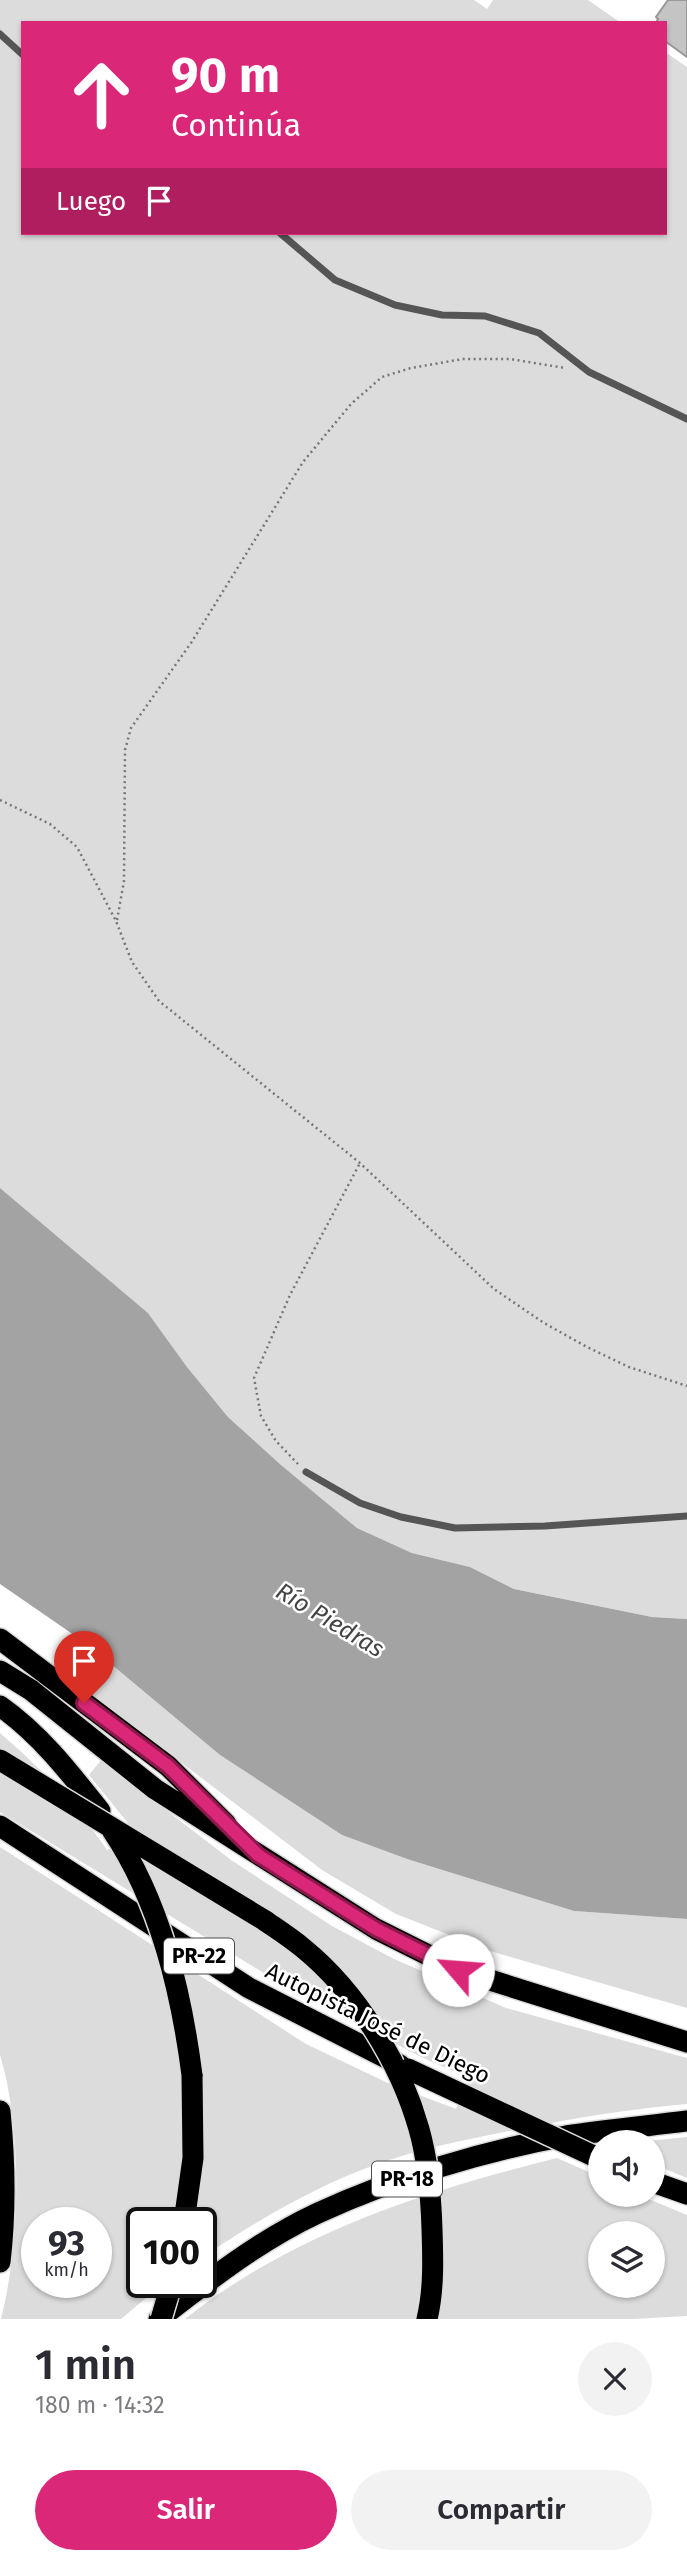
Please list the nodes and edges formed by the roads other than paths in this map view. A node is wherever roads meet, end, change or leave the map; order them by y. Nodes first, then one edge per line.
1 (0, 34) edge
2 (21, 53) edge
3 (282, 235) edge
4 (687, 419) edge
5 (306, 1472) road end
6 (687, 1516) edge
7 (0, 1639) edge
8 (0, 1671) edge
9 (0, 1706) edge
10 (0, 1760) edge
11 (0, 1825) edge
12 (258, 1855) junction
13 (687, 2042) edge
14 (0, 2111) edge
15 (687, 2121) edge
16 (588, 2153) edge
17 (665, 2186) edge
18 (687, 2194) edge
19 (186, 2207) edge
20 (0, 2262) edge
21 (167, 2298) edge
22 (160, 2319) edge
23 (427, 2319) edge

1 - 2 lane
3 - 4 lane
5 - 6 lane
7 - 12 highway
8 - 12 highway
9 - 19 highway, bridge
10 - 23 highway, bridge
11 - 16 highway, Autopista José de Diego / PR-22, bridge
12 - 13 highway
14 - 20 highway
15 - 22 highway, PR-18
17 - 18 highway
21 - 22 highway, bridge

